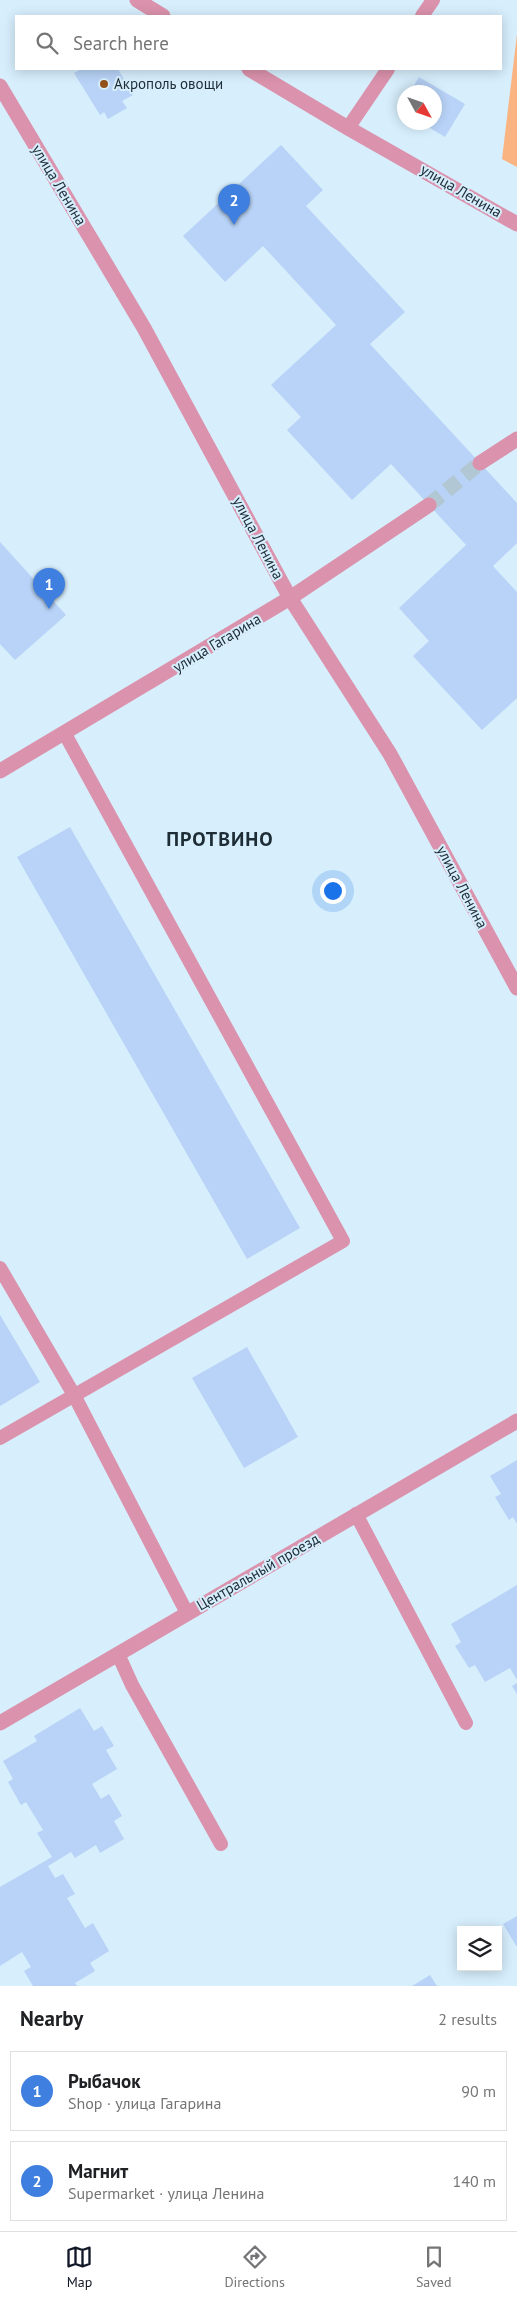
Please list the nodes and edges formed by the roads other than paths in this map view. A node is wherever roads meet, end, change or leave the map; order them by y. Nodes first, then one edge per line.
1 (137, 0) edge
2 (433, 0) edge
3 (161, 15) edge
4 (423, 15) edge
5 (250, 70) edge
6 (387, 70) edge
7 (0, 86) edge
8 (348, 128) junction
9 (517, 224) edge
10 (517, 439) edge
11 (480, 463) tunnel mouth
12 (429, 505) tunnel mouth
13 (290, 598) junction
14 (65, 734) junction
15 (0, 771) edge
16 (517, 988) edge
17 (0, 1268) edge
18 (74, 1395) junction
19 (517, 1421) edge
20 (0, 1438) edge
21 (356, 1514) junction
22 (187, 1613) junction
23 (118, 1654) junction
24 (0, 1723) edge
25 (466, 1723) dead end
26 (221, 1844) dead end

1 - 3 street
2 - 4 lane
5 - 8 street, улица Ленина
6 - 8 lane
7 - 13 street, улица Ленина
8 - 9 street, улица Ленина
10 - 11 street
12 - 13 street, улица Гагарина
13 - 14 street, улица Гагарина
13 - 16 street, улица Ленина
14 - 15 street, улица Гагарина
14 - 18 lane
17 - 18 lane
18 - 20 lane
18 - 22 lane
19 - 21 street, Центральный проезд
21 - 22 street, Центральный проезд
21 - 25 lane
22 - 23 street, Центральный проезд
23 - 24 street, Центральный проезд
23 - 26 lane

